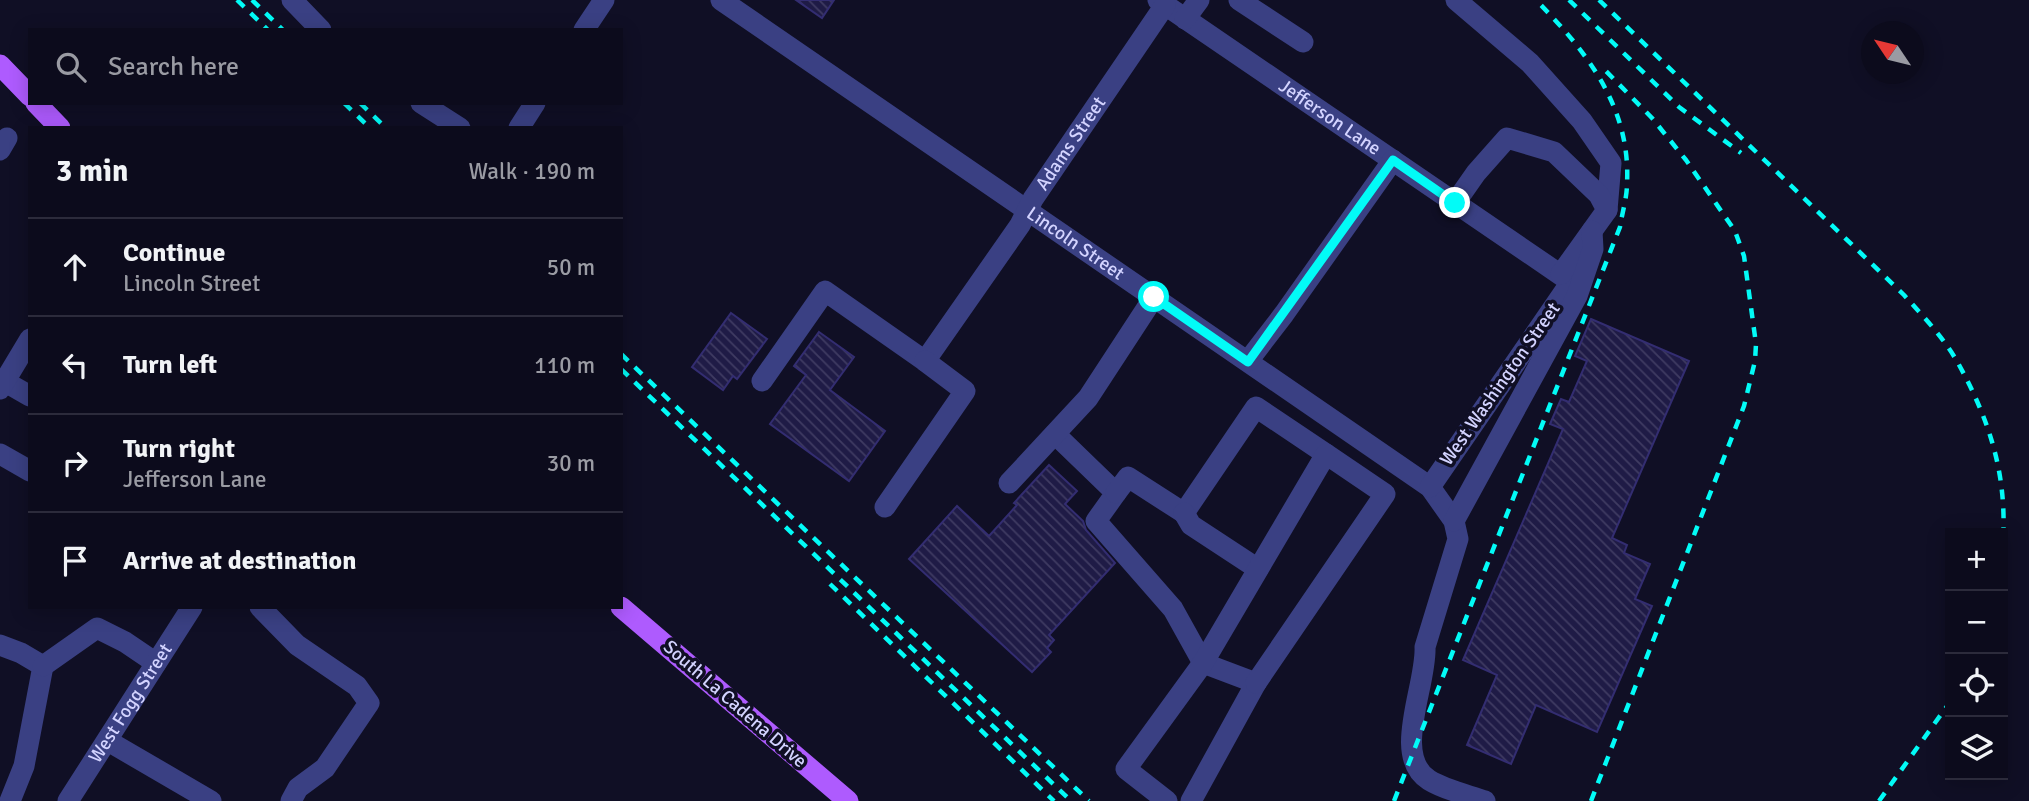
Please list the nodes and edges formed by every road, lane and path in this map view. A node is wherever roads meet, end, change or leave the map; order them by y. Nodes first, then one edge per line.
1 (292, 0) edge
2 (604, 0) edge
3 (721, 0) edge
4 (1199, 0) edge
5 (1239, 0) edge
6 (1456, 0) edge
7 (1161, 2) edge
8 (1185, 19) junction
9 (319, 28) edge
10 (585, 28) edge
11 (1303, 42) dead end
12 (0, 65) edge
13 (28, 94) edge
14 (38, 105) edge
15 (424, 105) edge
16 (535, 105) edge
17 (58, 126) edge
18 (457, 126) edge
19 (520, 126) edge
20 (1393, 160) junction
21 (1455, 203) junction
22 (1027, 210) junction
23 (1607, 210) junction
24 (1592, 231) junction
25 (1566, 278) junction
26 (1154, 297) junction
27 (28, 342) edge
28 (925, 360) junction
29 (1248, 362) junction
30 (761, 381) dead end
31 (2, 383) edge
32 (28, 395) edge
33 (1055, 434) junction
34 (0, 454) edge
35 (1326, 454) junction
36 (28, 470) edge
37 (1009, 483) dead end
38 (1430, 487) junction
39 (1116, 493) junction
40 (886, 507) dead end
41 (1184, 513) junction
42 (1454, 521) junction
43 (1258, 569) junction
44 (191, 609) edge
45 (262, 609) edge
46 (623, 609) edge
47 (0, 645) edge
48 (156, 663) junction
49 (1203, 663) junction
50 (43, 666) junction
51 (1256, 683) junction
52 (108, 741) junction
53 (10, 801) edge
54 (68, 801) edge
55 (211, 801) edge
56 (291, 801) edge
57 (848, 801) edge
58 (1167, 801) edge
59 (1191, 801) edge
60 (1485, 801) edge

1 - 9 street
2 - 10 street
3 - 22 street, Lincoln Street
4 - 8 street
5 - 11 street
6 - 23 street
7 - 8 street, Jefferson Lane
7 - 22 street, Adams Street
8 - 20 street, Jefferson Lane
12 - 13 main road
14 - 17 main road
15 - 18 street
16 - 19 street
20 - 21 street, Jefferson Lane
20 - 29 street
21 - 23 street
21 - 25 street, Jefferson Lane
22 - 26 street, Lincoln Street
22 - 28 street, Adams Street
23 - 24 street, West Washington Street
24 - 25 street, West Washington Street
24 - 42 street
25 - 38 street, West Washington Street
26 - 29 street, Lincoln Street
26 - 33 street
27 - 31 street
28 - 30 street
28 - 40 street
29 - 38 street, Lincoln Street
31 - 32 street
33 - 37 street
33 - 39 street
34 - 36 street
35 - 41 street
35 - 43 street
35 - 51 street
38 - 42 street
39 - 41 street
39 - 49 street
41 - 43 street
42 - 60 street
43 - 49 street
44 - 48 street, West Fogg Street
45 - 56 street
46 - 57 main road, South La Cadena Drive
47 - 50 street
48 - 50 street
48 - 52 street, West Fogg Street
49 - 51 street
49 - 58 street
50 - 53 street
51 - 59 street
52 - 54 street, West Fogg Street
52 - 55 street

